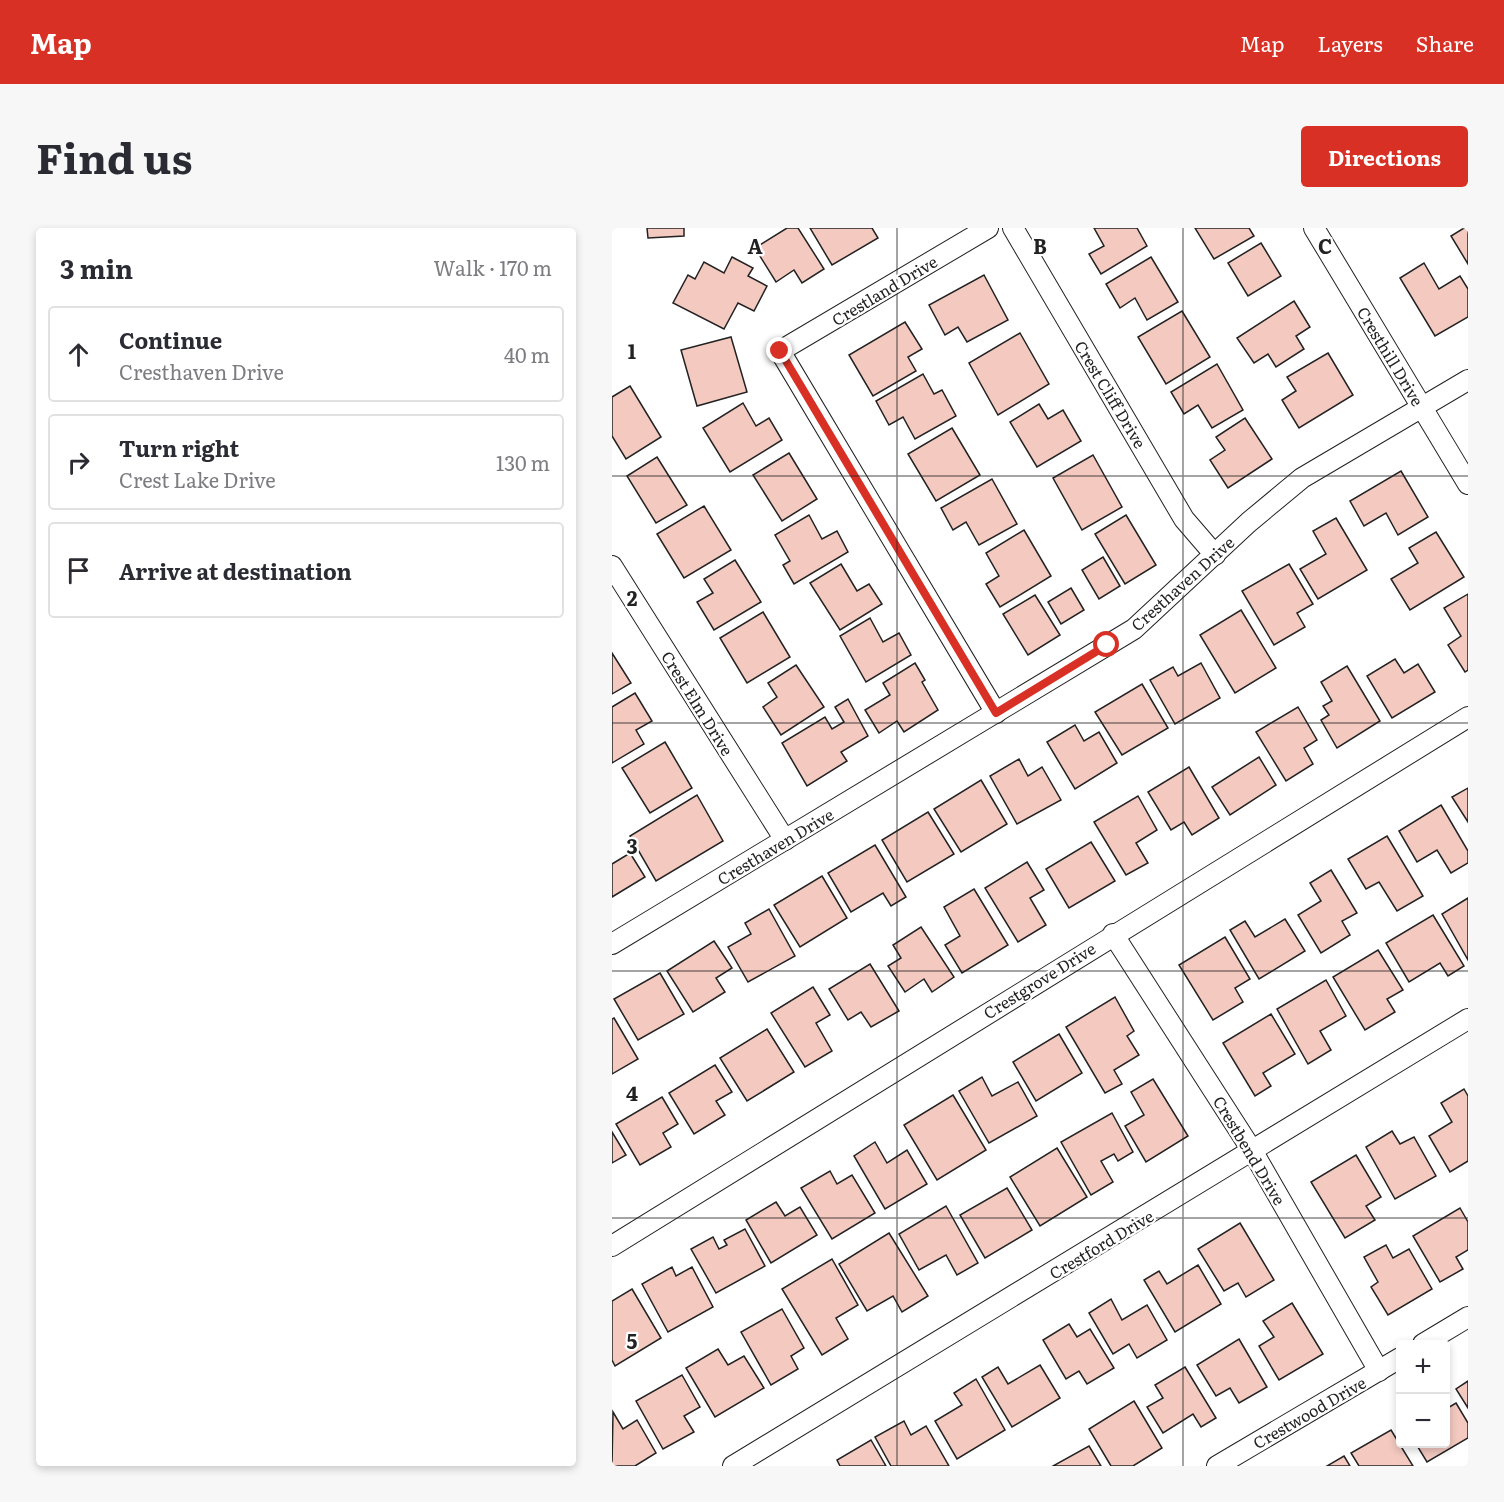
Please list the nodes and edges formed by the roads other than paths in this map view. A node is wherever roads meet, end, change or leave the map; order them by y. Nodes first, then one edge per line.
1 (988, 228) edge
2 (1012, 228) edge
3 (1314, 228) edge
4 (1468, 380) edge
5 (1423, 407) junction
6 (1468, 484) edge
7 (1215, 555) junction
8 (612, 567) edge
9 (996, 713) junction
10 (1468, 717) edge
11 (785, 840) junction
12 (1113, 934) junction
13 (612, 944) edge
14 (1468, 1019) edge
15 (1253, 1152) junction
16 (612, 1246) edge
17 (1468, 1317) edge
18 (1430, 1340) edge
19 (1396, 1361) edge
20 (1379, 1371) junction
21 (733, 1466) edge
22 (1216, 1466) edge

1 - 9 street, Crestland Drive
2 - 7 street, Crest Cliff Drive
3 - 5 street, Cresthill Drive
4 - 5 street, Cresthaven Drive
5 - 6 street, Cresthill Drive
5 - 7 street, Cresthaven Drive
7 - 9 street, Cresthaven Drive
8 - 11 street, Crest Elm Drive
9 - 11 street, Cresthaven Drive
10 - 12 street, Crestgrove Drive
11 - 13 street, Cresthaven Drive
12 - 15 street, Crestbend Drive
12 - 16 street, Crestgrove Drive
14 - 15 street, Crestford Drive
15 - 20 street, Crestbend Drive
15 - 21 street, Crestford Drive
17 - 18 street
19 - 20 street, Crestwood Drive
20 - 22 street, Crestwood Drive

